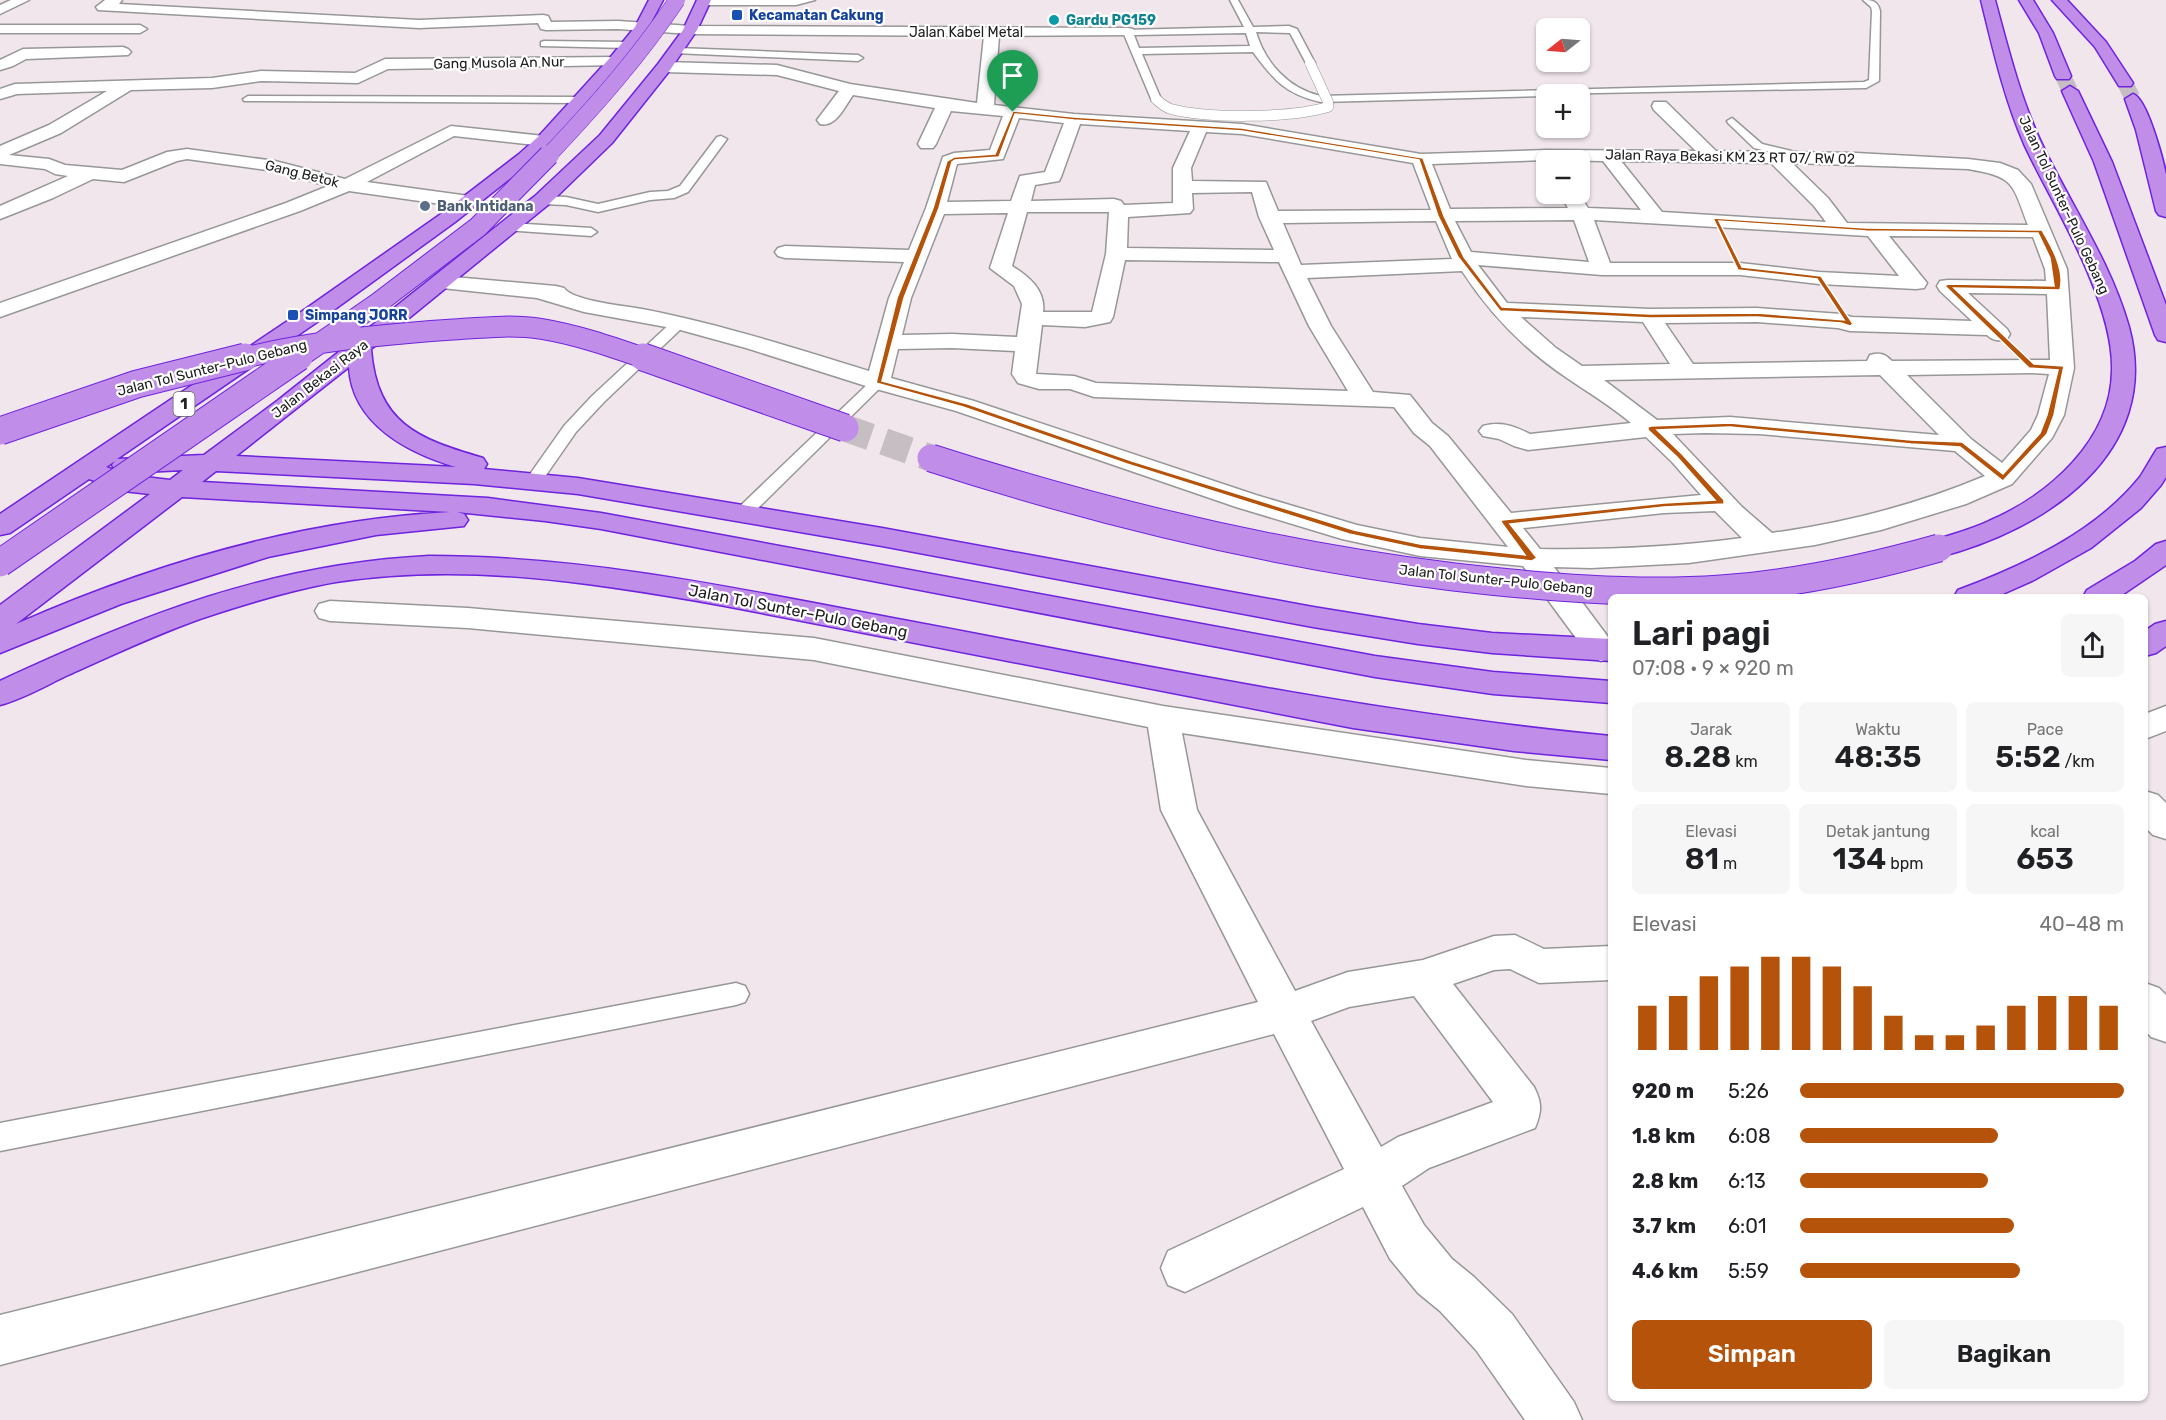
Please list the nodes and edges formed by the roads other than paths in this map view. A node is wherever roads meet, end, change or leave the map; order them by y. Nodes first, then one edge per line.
1 (22, 0) edge
2 (115, 0) edge
3 (248, 0) edge
4 (656, 0) edge
5 (677, 0) edge
6 (811, 0) edge
7 (1234, 0) edge
8 (1867, 0) edge
9 (1988, 0) edge
10 (2026, 0) edge
11 (2059, 0) edge
12 (704, 1) edge
13 (305, 3) dead end
14 (0, 10) edge
15 (220, 14) junction
16 (279, 18) junction
17 (641, 28) junction
18 (0, 29) edge
19 (1250, 29) junction
20 (690, 30) junction
21 (992, 32) junction
22 (1128, 32) junction
23 (544, 44) dead end
24 (627, 45) junction
25 (1256, 49) junction
26 (676, 51) junction
27 (1135, 51) junction
28 (123, 52) junction
29 (858, 58) dead end
30 (614, 62) junction
31 (0, 65) edge
32 (664, 67) junction
33 (96, 86) junction
34 (127, 86) junction
35 (849, 89) junction
36 (0, 94) edge
37 (248, 99) dead end
38 (579, 100) junction
39 (945, 105) junction
40 (1659, 106) dead end
41 (985, 109) junction
42 (1013, 112) junction
43 (1074, 119) junction
44 (826, 120) dead end
45 (1732, 121) dead end
46 (1200, 127) junction
47 (0, 134) edge
48 (40, 134) junction
49 (721, 139) dead end
50 (544, 141) junction
51 (927, 144) dead end
52 (0, 152) edge
53 (1608, 156) junction
54 (1711, 156) junction
55 (1590, 157) edge
56 (1776, 157) junction
57 (1804, 157) junction
58 (1536, 158) edge
59 (0, 159) edge
60 (1421, 159) junction
61 (90, 173) junction
62 (347, 185) junction
63 (1182, 187) junction
64 (0, 199) edge
65 (542, 200) junction
66 (29, 202) junction
67 (469, 202) junction
68 (1575, 204) edge
69 (1018, 205) junction
70 (936, 208) junction
71 (1119, 211) junction
72 (2166, 211) edge
73 (0, 213) edge
74 (1582, 215) junction
75 (1441, 216) junction
76 (1655, 216) junction
77 (1269, 217) junction
78 (1715, 219) junction
79 (510, 227) junction
80 (1841, 228) junction
81 (1874, 230) junction
82 (2040, 231) junction
83 (591, 232) dead end
84 (785, 252) dead end
85 (1116, 254) junction
86 (916, 256) junction
87 (1464, 261) junction
88 (1290, 264) junction
89 (1602, 268) junction
90 (1740, 269) junction
91 (1819, 278) junction
92 (442, 282) junction
93 (2057, 288) junction
94 (535, 291) junction
95 (662, 302) dead end
96 (1500, 309) junction
97 (0, 310) edge
98 (1650, 316) junction
99 (1033, 318) junction
100 (679, 323) junction
101 (1850, 324) junction
102 (1992, 328) junction
103 (2166, 335) edge
104 (280, 337) junction
105 (890, 342) junction
106 (1029, 345) junction
107 (359, 347) junction
108 (2032, 366) junction
109 (1884, 368) junction
110 (2062, 368) junction
111 (1685, 370) junction
112 (1575, 373) junction
113 (878, 382) junction
114 (1364, 397) junction
115 (845, 428) tunnel mouth
116 (1651, 428) junction
117 (0, 431) edge
118 (1492, 431) dead end
119 (1962, 444) junction
120 (2166, 455) edge
121 (931, 458) tunnel mouth
122 (211, 463) junction
123 (87, 469) junction
124 (536, 477) junction
125 (2003, 478) junction
126 (578, 486) junction
127 (175, 489) junction
128 (1722, 502) junction
129 (743, 513) junction
130 (597, 521) junction
131 (1505, 522) junction
132 (0, 527) edge
133 (1766, 543) junction
134 (2166, 550) edge
135 (1532, 558) junction
136 (0, 563) edge
137 (1977, 594) edge
138 (2103, 594) edge
139 (330, 611) dead end
140 (0, 620) edge
141 (2166, 631) edge
142 (0, 643) edge
143 (2148, 644) edge
144 (1606, 650) edge
145 (1608, 692) edge
146 (0, 694) edge
147 (1163, 718) junction
148 (2166, 718) edge
149 (2148, 726) edge
150 (1608, 748) edge
151 (1608, 781) edge
152 (2148, 808) edge
153 (2166, 825) edge
154 (1608, 963) edge
155 (1423, 977) junction
156 (736, 994) dead end
157 (2148, 1004) edge
158 (1285, 1013) junction
159 (2166, 1024) edge
160 (0, 1137) edge
161 (1372, 1179) junction
162 (1185, 1268) dead end
163 (0, 1340) edge
164 (1556, 1420) edge

1 - 14 street
2 - 15 street
3 - 15 street
4 - 17 highway, 1
5 - 136 highway, bridge
6 - 12 lane
7 - 19 lane
8 - 25 lane
9 - 121 highway, Jalan Tol Sunter–Pulo Gebang, bridge
10 - 103 highway
11 - 72 highway
12 - 20 highway, Jalan Bekasi Raya
13 - 16 street
15 - 16 street
16 - 17 street, Jalan Kabel Metal
17 - 20 street, Jalan Kabel Metal
17 - 24 highway, 1
18 - 28 street
19 - 22 lane, Jalan Kabel Metal
19 - 25 lane
19 - 27 lane, Jalan Kabel Metal, bridge
20 - 21 street, Jalan Kabel Metal
20 - 26 highway, Jalan Bekasi Raya
21 - 22 street, Jalan Kabel Metal
21 - 41 street
22 - 27 lane
23 - 24 lane
24 - 30 highway, 1
25 - 27 lane
26 - 29 lane
26 - 32 highway, Jalan Bekasi Raya
28 - 31 street
28 - 33 street
30 - 34 street, Gang Musola An Nur
30 - 38 highway, 1
32 - 35 street, Jalan Raya Bekasi KM 23 RT 07/ RW 02
32 - 65 highway, Jalan Bekasi Raya
33 - 34 street
33 - 36 street
34 - 48 street
35 - 39 street, Jalan Raya Bekasi KM 23 RT 07/ RW 02
35 - 44 street
37 - 38 lane
38 - 50 highway, 1
39 - 41 street, Jalan Raya Bekasi KM 23 RT 07/ RW 02
39 - 51 street
40 - 54 street
41 - 42 street, Jalan Raya Bekasi KM 23 RT 07/ RW 02
42 - 43 street, Jalan Raya Bekasi KM 23 RT 07/ RW 02
42 - 70 street
43 - 46 street, Jalan Raya Bekasi KM 23 RT 07/ RW 02
43 - 69 street
45 - 57 lane
46 - 60 street, Jalan Raya Bekasi KM 23 RT 07/ RW 02
46 - 63 street
47 - 48 street
48 - 52 street
49 - 65 lane
50 - 62 street
50 - 67 highway, 1
53 - 54 street, Jalan Raya Bekasi KM 23 RT 07/ RW 02
53 - 55 street, Jalan Raya Bekasi KM 23 RT 07/ RW 02
53 - 76 street
54 - 56 street, Jalan Raya Bekasi KM 23 RT 07/ RW 02
56 - 57 street, Jalan Raya Bekasi KM 23 RT 07/ RW 02
56 - 80 street
57 - 82 street, Jalan Raya Bekasi KM 23 RT 07/ RW 02
58 - 60 street, Jalan Raya Bekasi KM 23 RT 07/ RW 02
59 - 61 street, Gang Betok
60 - 75 street
61 - 62 street, Gang Betok
61 - 66 street
62 - 67 street, Gang Betok
62 - 97 street
63 - 71 street
63 - 77 street
64 - 66 street
65 - 79 highway, Jalan Bekasi Raya
66 - 73 street
67 - 104 highway, 1
68 - 74 street
69 - 70 street
69 - 71 street
69 - 99 street
70 - 86 street
71 - 85 street
74 - 75 street
74 - 76 street
74 - 89 street
75 - 77 street
75 - 87 street
76 - 78 street
77 - 88 street
78 - 80 street
78 - 90 street
79 - 83 lane
79 - 92 highway, Jalan Bekasi Raya
80 - 81 street
81 - 82 street
81 - 91 street
82 - 93 street
84 - 86 street
85 - 88 street
85 - 99 street
86 - 105 street
87 - 88 street
87 - 89 street
87 - 96 street
88 - 114 street
89 - 90 street
90 - 91 street
91 - 101 street
92 - 94 street
92 - 107 highway, Jalan Bekasi Raya
93 - 102 street
93 - 110 street
94 - 95 street
94 - 100 street
96 - 98 street
96 - 112 street
98 - 101 street
98 - 111 street
99 - 106 street
100 - 113 street
100 - 124 lane
101 - 102 street
101 - 109 street
102 - 108 street
104 - 107 highway
104 - 123 highway, 1
105 - 106 street
105 - 113 street
106 - 114 street
107 - 122 highway, Jalan Bekasi Raya
107 - 124 highway
108 - 109 street
108 - 110 street
109 - 111 street
109 - 119 street
110 - 125 street
111 - 112 street
112 - 116 street
113 - 129 lane
113 - 135 street
114 - 131 street
115 - 117 highway, Jalan Tol Sunter–Pulo Gebang, bridge
116 - 118 street
116 - 119 street
116 - 128 street
119 - 125 street
120 - 137 highway
122 - 123 highway
122 - 126 highway
122 - 127 highway, Jalan Bekasi Raya
123 - 127 highway
123 - 132 highway, 1
124 - 126 highway
125 - 133 street
126 - 129 highway
127 - 130 highway
127 - 140 highway, Jalan Bekasi Raya
128 - 131 street
128 - 133 street
129 - 144 highway
130 - 142 highway
130 - 145 highway
131 - 135 street
133 - 135 street
134 - 138 highway
135 - 144 street
139 - 147 street
141 - 143 highway
146 - 150 highway, Jalan Tol Sunter–Pulo Gebang
147 - 151 street
147 - 158 street
148 - 149 street
152 - 153 street
154 - 155 street
155 - 158 street
155 - 161 street
156 - 160 lane
157 - 159 street
158 - 161 street
158 - 163 street
161 - 162 street
161 - 164 street

